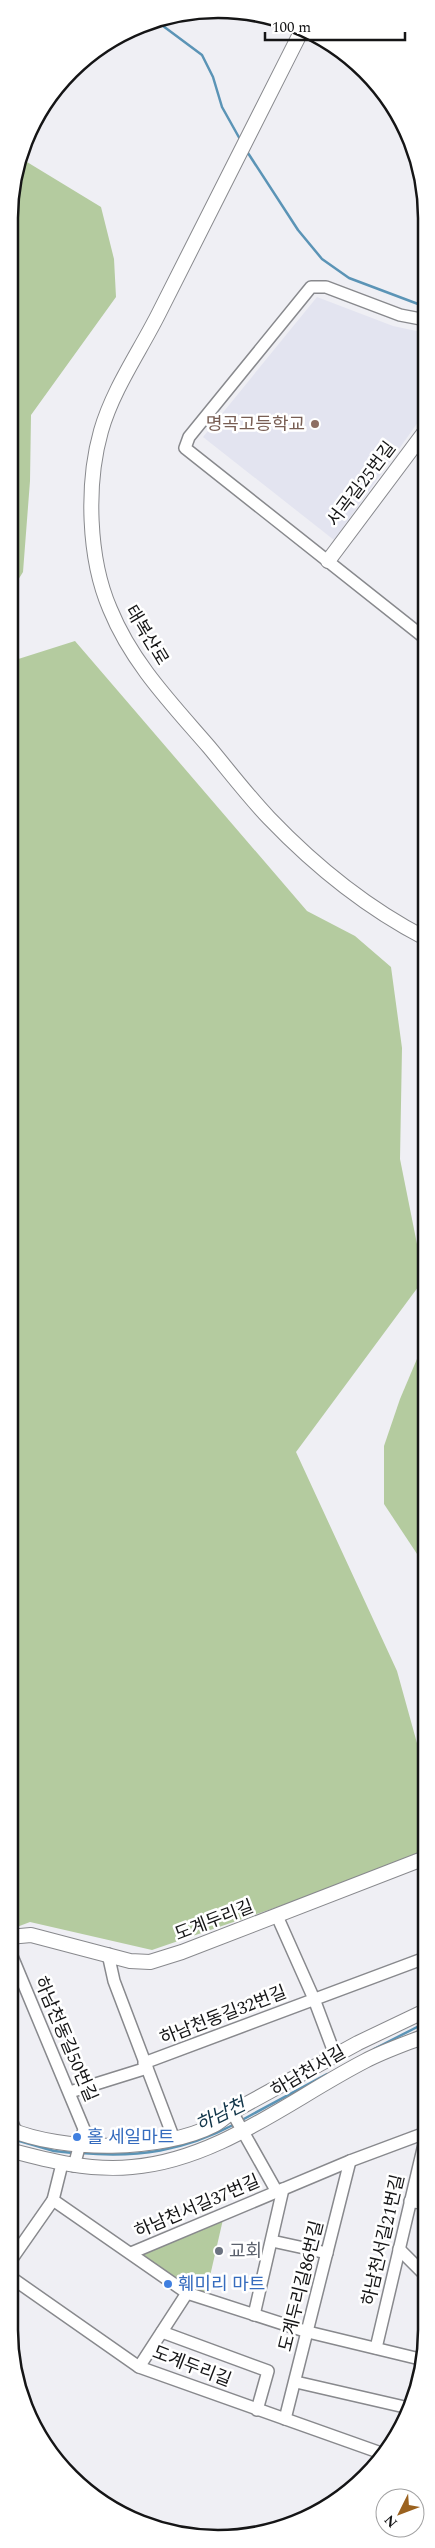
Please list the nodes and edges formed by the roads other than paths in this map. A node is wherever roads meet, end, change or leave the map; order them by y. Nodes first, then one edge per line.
1 (299, 35) edge
2 (418, 318) edge
3 (418, 441) edge
4 (328, 561) junction
5 (418, 633) edge
6 (418, 934) edge
7 (418, 1861) edge
8 (277, 1916) junction
9 (18, 1936) edge
10 (108, 1954) junction
11 (418, 1961) edge
12 (18, 1970) edge
13 (314, 1999) junction
14 (418, 2014) edge
15 (418, 2039) edge
16 (335, 2055) junction
17 (146, 2065) junction
18 (70, 2092) junction
19 (233, 2114) junction
20 (242, 2128) junction
21 (18, 2133) edge
22 (418, 2136) edge
23 (174, 2139) junction
24 (78, 2145) junction
25 (18, 2152) edge
26 (350, 2161) junction
27 (70, 2163) junction
28 (418, 2168) edge
29 (280, 2190) junction
30 (54, 2200) junction
31 (410, 2201) junction
32 (418, 2203) edge
33 (272, 2241) junction
34 (399, 2249) junction
35 (18, 2250) edge
36 (327, 2253) junction
37 (131, 2254) junction
38 (418, 2269) edge
39 (18, 2282) edge
40 (187, 2293) junction
41 (254, 2315) junction
42 (162, 2332) junction
43 (308, 2332) junction
44 (376, 2348) junction
45 (416, 2358) edge
46 (140, 2367) junction
47 (296, 2382) junction
48 (402, 2406) edge
49 (256, 2410) junction
50 (285, 2419) junction
51 (377, 2451) edge

1 - 6 street, 태복산로
2 - 4 street
3 - 4 street, 서곡길25번길
4 - 5 street
7 - 8 street, 도계두리길
8 - 10 street, 도계두리길
8 - 13 street, 하남천동길32번길
9 - 10 street, 도계두리길
10 - 17 street
11 - 13 street
12 - 18 street, 하남천동길50번길
13 - 16 street, 하남천동길32번길
13 - 17 street, 하남천동길32번길
14 - 16 street
15 - 20 street, 하남천서길
16 - 19 street
17 - 18 street, 하남천동길32번길
17 - 23 street
18 - 24 street, 하남천동길50번길
19 - 20 street, 하남천서길37번길
19 - 23 street
20 - 27 street, 하남천서길
20 - 29 street, 하남천서길37번길
21 - 24 street
22 - 26 street, 하남천서길21번길
23 - 24 street
24 - 27 street, 하남천동길50번길
25 - 27 street, 하남천서길
26 - 29 street, 하남천서길21번길
26 - 36 street, 도계두리길86번길
27 - 30 street, 하남천동길50번길
28 - 31 street, 하남천서길21번길
29 - 33 street, 하남천서길37번길
29 - 37 street, 하남천서길37번길
30 - 35 street
30 - 37 street
31 - 32 street
31 - 34 street, 하남천서길21번길
33 - 36 street
33 - 41 street, 하남천서길37번길
34 - 38 street
34 - 44 street, 하남천서길21번길
36 - 43 street, 도계두리길86번길
37 - 40 street
39 - 46 street, 도계두리길
40 - 41 street
40 - 42 street
41 - 43 street
42 - 46 street
42 - 49 street
43 - 44 street
43 - 47 street, 도계두리길86번길
44 - 45 street
46 - 49 street, 도계두리길
47 - 48 street
47 - 50 street, 도계두리길86번길
49 - 50 street, 도계두리길
50 - 51 street, 도계두리길

